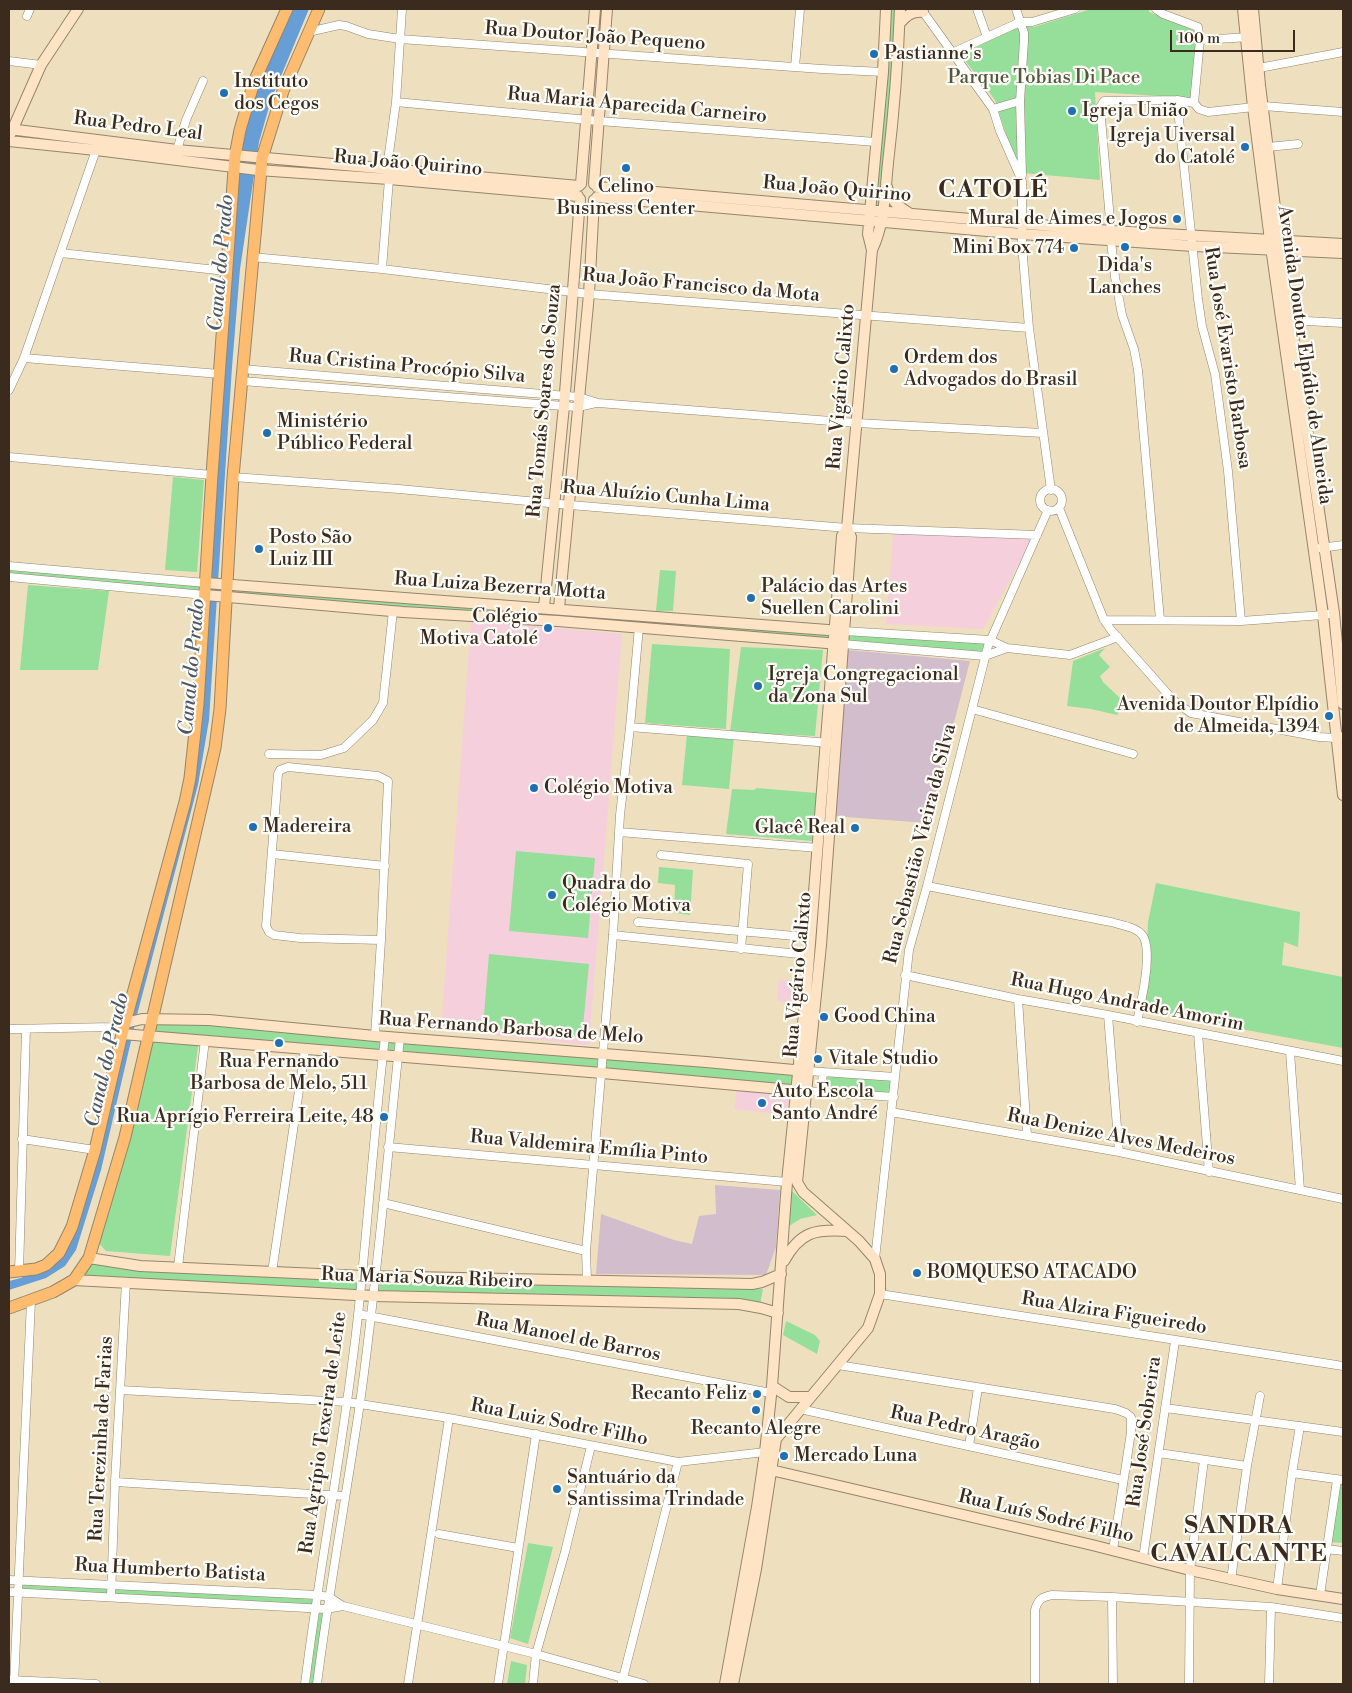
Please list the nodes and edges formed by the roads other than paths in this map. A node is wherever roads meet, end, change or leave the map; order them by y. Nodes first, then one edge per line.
1 (78, 9) edge
2 (287, 9) edge
3 (319, 9) edge
4 (402, 9) edge
5 (595, 9) edge
6 (608, 9) edge
7 (800, 9) edge
8 (886, 9) edge
9 (900, 9) edge
10 (977, 9) edge
11 (1016, 9) edge
12 (1075, 9) edge
13 (1156, 9) edge
14 (1251, 9) edge
15 (922, 10) edge
16 (1049, 13) edge
17 (1020, 22) junction
18 (900, 23) junction
19 (308, 32) junction
20 (987, 37) junction
21 (1252, 37) junction
22 (400, 39) junction
23 (1200, 40) junction
24 (1343, 52) edge
25 (592, 53) junction
26 (952, 53) junction
27 (604, 54) junction
28 (9, 61) edge
29 (41, 65) junction
30 (795, 67) junction
31 (1254, 69) junction
32 (883, 72) junction
33 (203, 81) dead end
34 (1177, 100) junction
35 (1020, 101) junction
36 (396, 102) junction
37 (1194, 103) junction
38 (1258, 107) junction
39 (993, 109) junction
40 (1343, 112) edge
41 (587, 119) junction
42 (599, 121) junction
43 (11, 129) edge
44 (9, 142) edge
45 (876, 142) junction
46 (1298, 144) dead end
47 (1268, 147) junction
48 (96, 150) junction
49 (178, 150) junction
50 (261, 158) junction
51 (236, 162) junction
52 (387, 168) junction
53 (259, 170) junction
54 (389, 179) junction
55 (1022, 182) junction
56 (886, 185) junction
57 (580, 191) junction
58 (596, 192) junction
59 (870, 210) junction
60 (882, 212) junction
61 (910, 214) junction
62 (869, 222) junction
63 (881, 223) junction
64 (1022, 229) junction
65 (1111, 236) junction
66 (1192, 241) junction
67 (1343, 244) edge
68 (1275, 245) junction
69 (872, 250) junction
70 (61, 252) junction
71 (1343, 253) edge
72 (252, 257) junction
73 (382, 269) junction
74 (226, 271) junction
75 (573, 292) junction
76 (589, 294) junction
77 (867, 315) junction
78 (1286, 320) junction
79 (1343, 323) edge
80 (1029, 328) junction
81 (24, 358) junction
82 (220, 374) junction
83 (242, 375) junction
84 (342, 378) junction
85 (440, 386) junction
86 (341, 388) junction
87 (9, 390) edge
88 (440, 396) junction
89 (565, 401) junction
90 (578, 402) junction
91 (857, 423) junction
92 (1042, 433) junction
93 (1303, 443) junction
94 (9, 457) edge
95 (212, 475) junction
96 (233, 476) junction
97 (1051, 490) junction
98 (554, 504) junction
99 (570, 506) junction
100 (1058, 508) junction
101 (1048, 510) junction
102 (847, 528) junction
103 (1037, 535) junction
104 (1343, 545) edge
105 (1324, 547) junction
106 (1313, 548) junction
107 (10, 566) edge
108 (10, 577) edge
109 (207, 583) junction
110 (223, 585) junction
111 (206, 595) junction
112 (223, 597) junction
113 (404, 598) junction
114 (544, 607) junction
115 (559, 608) junction
116 (398, 612) junction
117 (1328, 614) junction
118 (1104, 620) junction
119 (1160, 620) junction
120 (1241, 621) junction
121 (762, 624) junction
122 (639, 627) junction
123 (839, 630) junction
124 (760, 638) junction
125 (1118, 638) junction
126 (990, 640) junction
127 (838, 644) junction
128 (1007, 648) junction
129 (985, 656) junction
130 (1343, 704) edge
131 (972, 709) junction
132 (630, 727) junction
133 (1340, 737) edge
134 (831, 743) junction
135 (268, 754) dead end
136 (1133, 754) dead end
137 (1343, 795) edge
138 (619, 832) junction
139 (818, 848) junction
140 (272, 854) junction
141 (661, 855) dead end
142 (384, 866) junction
143 (927, 886) junction
144 (638, 922) dead end
145 (743, 932) junction
146 (613, 935) junction
147 (795, 936) dead end
148 (382, 940) junction
149 (741, 948) junction
150 (809, 955) junction
151 (905, 975) junction
152 (1018, 999) junction
153 (1108, 1015) junction
154 (147, 1019) junction
155 (1137, 1022) junction
156 (122, 1028) junction
157 (9, 1029) edge
158 (26, 1029) junction
159 (1198, 1033) junction
160 (380, 1036) junction
161 (146, 1037) junction
162 (400, 1038) junction
163 (205, 1040) junction
164 (304, 1050) junction
165 (1290, 1052) junction
166 (603, 1054) junction
167 (382, 1056) junction
168 (398, 1057) junction
169 (1343, 1061) edge
170 (803, 1071) junction
171 (823, 1072) junction
172 (602, 1073) junction
173 (895, 1077) junction
174 (801, 1091) junction
175 (821, 1092) junction
176 (894, 1097) junction
177 (892, 1112) junction
178 (1028, 1135) junction
179 (22, 1139) junction
180 (388, 1147) junction
181 (95, 1150) junction
182 (1119, 1152) junction
183 (594, 1165) junction
184 (1209, 1172) junction
185 (787, 1182) junction
186 (1300, 1190) junction
187 (1343, 1199) edge
188 (382, 1202) junction
189 (847, 1232) junction
190 (586, 1252) junction
191 (89, 1258) junction
192 (875, 1259) junction
193 (178, 1267) junction
194 (781, 1269) junction
195 (14, 1272) edge
196 (272, 1272) junction
197 (363, 1276) junction
198 (375, 1277) junction
199 (74, 1280) junction
200 (587, 1281) junction
201 (126, 1282) junction
202 (880, 1294) junction
203 (360, 1295) junction
204 (374, 1296) junction
205 (31, 1301) junction
206 (9, 1308) edge
207 (778, 1313) junction
208 (358, 1314) junction
209 (371, 1316) junction
210 (1175, 1341) junction
211 (838, 1364) junction
212 (1343, 1366) edge
213 (978, 1388) junction
214 (120, 1390) junction
215 (772, 1390) junction
216 (1260, 1396) dead end
217 (810, 1398) junction
218 (348, 1402) junction
219 (360, 1404) junction
220 (1166, 1408) junction
221 (800, 1409) junction
222 (449, 1418) junction
223 (1254, 1421) junction
224 (1300, 1426) junction
225 (1343, 1432) edge
226 (536, 1434) junction
227 (590, 1446) junction
228 (969, 1446) junction
229 (766, 1452) junction
230 (1160, 1453) junction
231 (1204, 1460) junction
232 (678, 1462) junction
233 (1247, 1466) junction
234 (771, 1470) junction
235 (1292, 1472) junction
236 (1123, 1480) junction
237 (1340, 1480) edge
238 (115, 1482) junction
239 (332, 1494) junction
240 (345, 1496) junction
241 (439, 1534) dead end
242 (518, 1548) junction
243 (1326, 1549) junction
244 (1113, 1550) junction
245 (1343, 1551) edge
246 (1143, 1558) junction
247 (1190, 1570) junction
248 (9, 1580) edge
249 (18, 1580) junction
250 (1232, 1580) junction
251 (112, 1584) junction
252 (1277, 1589) junction
253 (13, 1592) edge
254 (317, 1595) junction
255 (1320, 1595) junction
256 (111, 1597) junction
257 (328, 1597) junction
258 (1112, 1597) junction
259 (1343, 1599) edge
260 (1190, 1602) junction
261 (343, 1606) junction
262 (1271, 1607) junction
263 (315, 1608) junction
264 (326, 1609) junction
265 (1343, 1618) edge
266 (417, 1624) junction
267 (503, 1646) junction
268 (536, 1654) junction
269 (13, 1682) edge
270 (622, 1682) edge
271 (731, 1683) edge
272 (96, 1684) edge
273 (305, 1684) edge
274 (317, 1684) edge
275 (408, 1684) edge
276 (498, 1684) edge
277 (533, 1684) edge
278 (644, 1684) edge
279 (1034, 1684) edge
280 (1113, 1684) edge
281 (1189, 1684) edge
282 (1269, 1684) edge

1 - 29 main road
2 - 51 main road
3 - 19 main road
4 - 22 street
5 - 25 main road, Rua Tomás Soares de Souza
6 - 27 main road, Rua Tomás Soares de Souza
7 - 30 street
8 - 32 main road, Rua Vigário Calixto
9 - 18 main road, Rua Vigário Calixto
10 - 20 street
11 - 17 street
12 - 16 street
13 - 23 street
14 - 21 main road, Avenida Doutor Elpídio de Almeida
15 - 18 main road
15 - 26 street
16 - 17 street
17 - 20 street
17 - 35 street
18 - 56 main road, Rua Vigário Calixto
19 - 22 street, Rua Doutor João Pequeno
19 - 50 main road
20 - 26 street
21 - 23 street
21 - 31 main road, Avenida Doutor Elpídio de Almeida
22 - 25 street, Rua Doutor João Pequeno
22 - 36 street
23 - 37 street
24 - 31 street
25 - 27 street, Rua Doutor João Pequeno
25 - 41 main road, Rua Tomás Soares de Souza
26 - 39 street
27 - 30 street, Rua Doutor João Pequeno
27 - 42 main road, Rua Tomás Soares de Souza
28 - 29 street
29 - 43 main road
30 - 32 street, Rua Doutor João Pequeno
31 - 38 main road, Avenida Doutor Elpídio de Almeida
32 - 45 main road, Rua Vigário Calixto
33 - 49 street
34 - 37 street
34 - 65 street
34 - 66 street, Rua José Evaristo Barbosa
35 - 39 street
35 - 55 street
36 - 41 street, Rua Maria Aparecida Carneiro
36 - 52 street
37 - 38 street
38 - 40 street
38 - 47 main road, Avenida Doutor Elpídio de Almeida
38 - 68 main road, Avenida Doutor Elpídio de Almeida
39 - 55 street
41 - 42 street, Rua Maria Aparecida Carneiro
41 - 57 main road, Rua Tomás Soares de Souza
42 - 45 street, Rua Maria Aparecida Carneiro
42 - 58 main road, Rua Tomás Soares de Souza
43 - 44 main road
43 - 49 main road, Rua Pedro Leal
44 - 48 main road, Rua Pedro Leal
45 - 59 main road, Rua Vigário Calixto
46 - 47 street
47 - 68 main road, Avenida Doutor Elpídio de Almeida
48 - 51 main road, Rua Pedro Leal
48 - 70 street
49 - 51 main road, Rua Pedro Leal
50 - 51 main road, Rua Pedro Leal
50 - 52 main road, Rua João Quirino
50 - 53 main road
51 - 53 main road, Rua João Quirino
51 - 74 main road
52 - 57 main road, Rua João Quirino
53 - 54 main road, Rua João Quirino
53 - 72 main road
54 - 57 main road, Rua João Quirino
54 - 73 street
55 - 64 street
56 - 60 main road, Rua Vigário Calixto
56 - 61 main road
57 - 58 main road
57 - 58 main road
57 - 75 main road, Rua Tomás Soares de Souza
58 - 59 main road, Rua João Quirino
58 - 62 main road, Rua João Quirino
58 - 76 main road, Rua Tomás Soares de Souza
59 - 60 main road, Rua João Quirino
59 - 62 main road, Rua Vigário Calixto
60 - 61 main road, Rua João Quirino
60 - 63 main road, Rua Vigário Calixto
61 - 64 main road, Rua João Quirino
62 - 63 main road, Rua João Quirino
62 - 69 main road, Rua Vigário Calixto
63 - 64 main road, Rua João Quirino
63 - 69 main road, Rua Vigário Calixto
64 - 65 main road, Rua João Quirino
64 - 80 street
65 - 66 main road, Rua João Quirino
65 - 119 street
66 - 68 main road, Rua João Quirino
66 - 120 street, Rua José Evaristo Barbosa
67 - 68 main road, Rua João Quirino
68 - 71 main road, Rua João Quirino
68 - 78 main road, Avenida Doutor Elpídio de Almeida
69 - 77 main road, Rua Vigário Calixto
70 - 74 street
70 - 81 street
72 - 73 street, Rua João Francisco da Mota
72 - 83 main road
73 - 75 street, Rua João Francisco da Mota
74 - 82 main road
75 - 76 street, Rua João Francisco da Mota
75 - 89 main road, Rua Tomás Soares de Souza
76 - 77 street, Rua João Francisco da Mota
76 - 90 main road, Rua Tomás Soares de Souza
77 - 80 street, Rua João Francisco da Mota
77 - 91 main road, Rua Vigário Calixto
78 - 79 street
78 - 93 main road, Avenida Doutor Elpídio de Almeida
80 - 92 street
81 - 82 street
81 - 87 street
82 - 95 main road
83 - 84 street, Rua Cristina Procópio Silva
83 - 86 street, Rua Cristina Procópio Silva
83 - 96 main road
84 - 85 street, Rua Cristina Procópio Silva
84 - 86 street
85 - 88 street
85 - 89 street, Rua Cristina Procópio Silva
86 - 88 street, Rua Cristina Procópio Silva
88 - 89 street, Rua Cristina Procópio Silva
89 - 90 street, Rua Cristina Procópio Silva
89 - 98 main road, Rua Tomás Soares de Souza
90 - 91 street, Rua Cristina Procópio Silva
90 - 99 main road, Rua Tomás Soares de Souza
91 - 92 street, Rua Cristina Procópio Silva
91 - 102 main road, Rua Vigário Calixto
92 - 97 street
93 - 105 main road, Avenida Doutor Elpídio de Almeida
93 - 106 main road, Avenida Doutor Elpídio de Almeida
94 - 95 street
95 - 109 main road
96 - 98 street, Rua Aluízio Cunha Lima
96 - 110 main road
97 - 100 street
97 - 101 street
98 - 99 street, Rua Aluízio Cunha Lima
98 - 114 main road, Rua Tomás Soares de Souza
99 - 102 street, Rua Aluízio Cunha Lima
99 - 115 main road, Rua Tomás Soares de Souza
100 - 101 street
100 - 118 street
101 - 103 street, Rua Sebastião Vieira da Silva
102 - 103 street, Rua Aluízio Cunha Lima
102 - 123 main road, Rua Vigário Calixto
103 - 126 street, Rua Sebastião Vieira da Silva
104 - 105 street
105 - 106 street
105 - 117 main road, Avenida Doutor Elpídio de Almeida
106 - 117 main road, Avenida Doutor Elpídio de Almeida
107 - 108 street
107 - 109 street, Rua Luiza Bezerra Motta
108 - 111 street, Rua Luiza Bezerra Motta
109 - 110 main road, Rua Luiza Bezerra Motta
109 - 111 main road
110 - 112 main road
110 - 113 main road, Rua Luiza Bezerra Motta
111 - 112 main road, Rua Luiza Bezerra Motta
111 - 156 main road
112 - 116 main road, Rua Luiza Bezerra Motta
112 - 154 main road
113 - 114 main road, Rua Luiza Bezerra Motta
113 - 116 main road
114 - 115 main road, Rua Luiza Bezerra Motta
115 - 121 main road, Rua Luiza Bezerra Motta
116 - 122 main road, Rua Luiza Bezerra Motta
116 - 135 street
117 - 120 street
117 - 130 main road, Avenida Doutor Elpídio de Almeida
117 - 133 main road, Avenida Doutor Elpídio de Almeida
118 - 119 street
118 - 125 street
119 - 120 street
121 - 123 main road, Rua Luiza Bezerra Motta
121 - 124 main road
122 - 124 main road, Rua Luiza Bezerra Motta
122 - 132 street
123 - 126 street, Rua Luiza Bezerra Motta
123 - 127 main road, Rua Vigário Calixto
124 - 127 main road, Rua Luiza Bezerra Motta
125 - 128 street
125 - 133 street
126 - 128 street
126 - 129 street, Rua Sebastião Vieira da Silva
127 - 129 street, Rua Luiza Bezerra Motta
127 - 134 main road, Rua Vigário Calixto
128 - 129 street
129 - 131 street, Rua Sebastião Vieira da Silva
131 - 136 street
131 - 143 street, Rua Sebastião Vieira da Silva
132 - 134 street
132 - 138 street
133 - 137 main road, Avenida Doutor Elpídio de Almeida
134 - 139 main road, Rua Vigário Calixto
134 - 170 main road, Rua Vigário Calixto
138 - 139 street
138 - 146 street
139 - 150 main road, Rua Vigário Calixto
140 - 142 street
140 - 142 street, Rua Agrípio Texeira de Leite
140 - 148 street
141 - 145 street
142 - 148 street, Rua Agrípio Texeira de Leite
143 - 151 street, Rua Sebastião Vieira da Silva
143 - 155 street
144 - 145 street
145 - 147 street
145 - 149 street
146 - 149 street
146 - 166 street
148 - 160 street, Rua Agrípio Texeira de Leite
149 - 150 street
150 - 170 main road, Rua Vigário Calixto
151 - 152 street, Rua Hugo Andrade Amorim
151 - 173 street, Rua Sebastião Vieira da Silva
152 - 153 street, Rua Hugo Andrade Amorim
152 - 178 street
153 - 155 street, Rua Hugo Andrade Amorim
153 - 182 street
154 - 156 main road, Rua Fernando Barbosa de Melo
154 - 160 main road, Rua Fernando Barbosa de Melo
154 - 161 main road
155 - 159 street, Rua Hugo Andrade Amorim
156 - 158 street
156 - 161 main road, Rua Fernando Barbosa de Melo
156 - 181 main road
157 - 158 street
158 - 179 street
159 - 165 street, Rua Hugo Andrade Amorim
159 - 184 street
160 - 162 main road, Rua Fernando Barbosa de Melo
160 - 167 street, Rua Agrípio Texeira de Leite
161 - 163 main road, Rua Fernando Barbosa de Melo
161 - 191 main road
162 - 166 main road, Rua Fernando Barbosa de Melo
162 - 168 street, Rua Agrípio Texeira de Leite
163 - 164 main road, Rua Fernando Barbosa de Melo
163 - 193 street
164 - 167 main road, Rua Fernando Barbosa de Melo
164 - 196 street
165 - 169 street, Rua Hugo Andrade Amorim
165 - 186 street
166 - 170 main road, Rua Fernando Barbosa de Melo
166 - 172 street
167 - 168 main road, Rua Fernando Barbosa de Melo
167 - 197 street, Rua Agrípio Texeira de Leite
168 - 172 main road, Rua Fernando Barbosa de Melo
168 - 180 street, Rua Agrípio Texeira de Leite
170 - 171 street, Rua Fernando Barbosa de Melo
170 - 174 main road, Rua Vigário Calixto
171 - 173 street, Rua Fernando Barbosa de Melo
171 - 175 street
172 - 174 main road, Rua Fernando Barbosa de Melo
172 - 183 street
173 - 176 street, Rua Sebastião Vieira da Silva
174 - 175 street
174 - 185 main road, Rua Vigário Calixto
174 - 189 main road, Rua Vigário Calixto
175 - 176 street
176 - 177 street, Rua Sebastião Vieira da Silva
177 - 178 street, Rua Denize Alves Medeiros
177 - 192 street, Rua Sebastião Vieira da Silva
178 - 182 street, Rua Denize Alves Medeiros
179 - 181 street
179 - 195 street
180 - 183 street, Rua Valdemira Emília Pinto
180 - 188 street, Rua Agrípio Texeira de Leite
181 - 195 main road
182 - 184 street, Rua Denize Alves Medeiros
183 - 185 street, Rua Valdemira Emília Pinto
183 - 190 street
184 - 186 street, Rua Denize Alves Medeiros
185 - 194 main road, Rua Vigário Calixto
186 - 187 street, Rua Denize Alves Medeiros
188 - 190 street
188 - 198 street, Rua Agrípio Texeira de Leite
189 - 192 main road, Rua Vigário Calixto
189 - 194 main road
190 - 200 street
191 - 193 main road, Rua Maria Souza Ribeiro
191 - 199 main road
192 - 202 main road, Rua Vigário Calixto
193 - 196 main road, Rua Maria Souza Ribeiro
194 - 200 main road, Rua Maria Souza Ribeiro
194 - 207 main road, Rua Vigário Calixto
196 - 197 main road, Rua Maria Souza Ribeiro
197 - 198 main road, Rua Maria Souza Ribeiro
197 - 203 street, Rua Agrípio Texeira de Leite
198 - 200 main road, Rua Maria Souza Ribeiro
198 - 204 street, Rua Agrípio Texeira de Leite
199 - 201 main road, Rua Maria Souza Ribeiro
199 - 205 main road
201 - 203 main road, Rua Maria Souza Ribeiro
201 - 214 street, Rua Terezinha de Farias
202 - 210 street, Rua Alzira Figueiredo
202 - 211 main road, Rua Vigário Calixto
203 - 204 main road, Rua Maria Souza Ribeiro
203 - 208 street, Rua Agrípio Texeira de Leite
204 - 207 main road, Rua Maria Souza Ribeiro
204 - 209 street, Rua Agrípio Texeira de Leite
205 - 206 main road
205 - 249 street
207 - 215 main road, Rua Vigário Calixto
208 - 209 street, Rua Manoel de Barros
208 - 218 street, Rua Agrípio Texeira de Leite
209 - 215 street, Rua Manoel de Barros
209 - 219 street, Rua Agrípio Texeira de Leite
210 - 212 street, Rua Alzira Figueiredo
210 - 220 street, Rua José Sobreira
211 - 213 street
211 - 217 main road, Rua Vigário Calixto
213 - 228 street
213 - 236 street
214 - 218 street, Rua Luiz Sodre Filho
214 - 238 street, Rua Terezinha de Farias
215 - 217 main road
215 - 229 main road, Rua Vigário Calixto
216 - 223 street
217 - 221 main road, Rua Vigário Calixto
218 - 219 street, Rua Luiz Sodre Filho
218 - 239 street, Rua Agrípio Texeira de Leite
219 - 222 street, Rua Luiz Sodre Filho
219 - 240 street, Rua Agrípio Texeira de Leite
220 - 223 street
220 - 230 street, Rua José Sobreira
221 - 228 street, Rua Pedro Aragão
221 - 234 main road, Rua Vigário Calixto
222 - 226 street, Rua Luiz Sodre Filho
222 - 266 street
223 - 224 street
223 - 233 street
224 - 225 street
224 - 235 street
226 - 227 street, Rua Luiz Sodre Filho
226 - 242 street
227 - 232 street, Rua Luiz Sodre Filho
227 - 268 street
228 - 236 street, Rua Pedro Aragão
229 - 232 street, Rua Luiz Sodre Filho
229 - 271 main road, Rua Vigário Calixto
230 - 231 street
230 - 246 street, Rua José Sobreira
231 - 233 street
231 - 247 street
232 - 270 street
233 - 250 street
234 - 244 main road, Rua Luís Sodré Filho
234 - 271 main road, Rua Vigário Calixto
235 - 237 street
235 - 252 street
236 - 244 street
237 - 243 street
238 - 239 street
238 - 251 street, Rua Terezinha de Farias
239 - 240 street
239 - 254 street, Rua Agrípio Texeira de Leite
240 - 257 street, Rua Agrípio Texeira de Leite
241 - 242 street
242 - 267 street
243 - 245 street
243 - 255 street
244 - 246 main road, Rua Luís Sodré Filho
246 - 247 main road, Rua Luís Sodré Filho
247 - 250 main road, Rua Luís Sodré Filho
247 - 260 street
248 - 249 street, Rua Humberto Batista
249 - 251 street, Rua Humberto Batista
249 - 253 street
250 - 252 main road, Rua Luís Sodré Filho
251 - 254 street, Rua Humberto Batista
251 - 256 street, Rua Terezinha de Farias
252 - 255 main road, Rua Luís Sodré Filho
253 - 256 street, Rua Humberto Batista
253 - 269 street
254 - 257 street, Rua Humberto Batista
254 - 263 street, Rua Agrípio Texeira de Leite
255 - 259 main road, Rua Luís Sodré Filho
256 - 263 street, Rua Humberto Batista
257 - 261 street
257 - 264 street, Rua Agrípio Texeira de Leite
258 - 260 street
258 - 279 street
258 - 280 street
260 - 262 street
260 - 281 street
261 - 264 street, Rua Humberto Batista
261 - 266 street
262 - 265 street
262 - 282 street
263 - 264 street, Rua Humberto Batista
263 - 273 street, Rua Agrípio Texeira de Leite
264 - 274 street, Rua Agrípio Texeira de Leite
266 - 267 street
266 - 275 street
267 - 268 street
267 - 276 street
268 - 270 street
268 - 277 street
269 - 272 street
270 - 278 street

